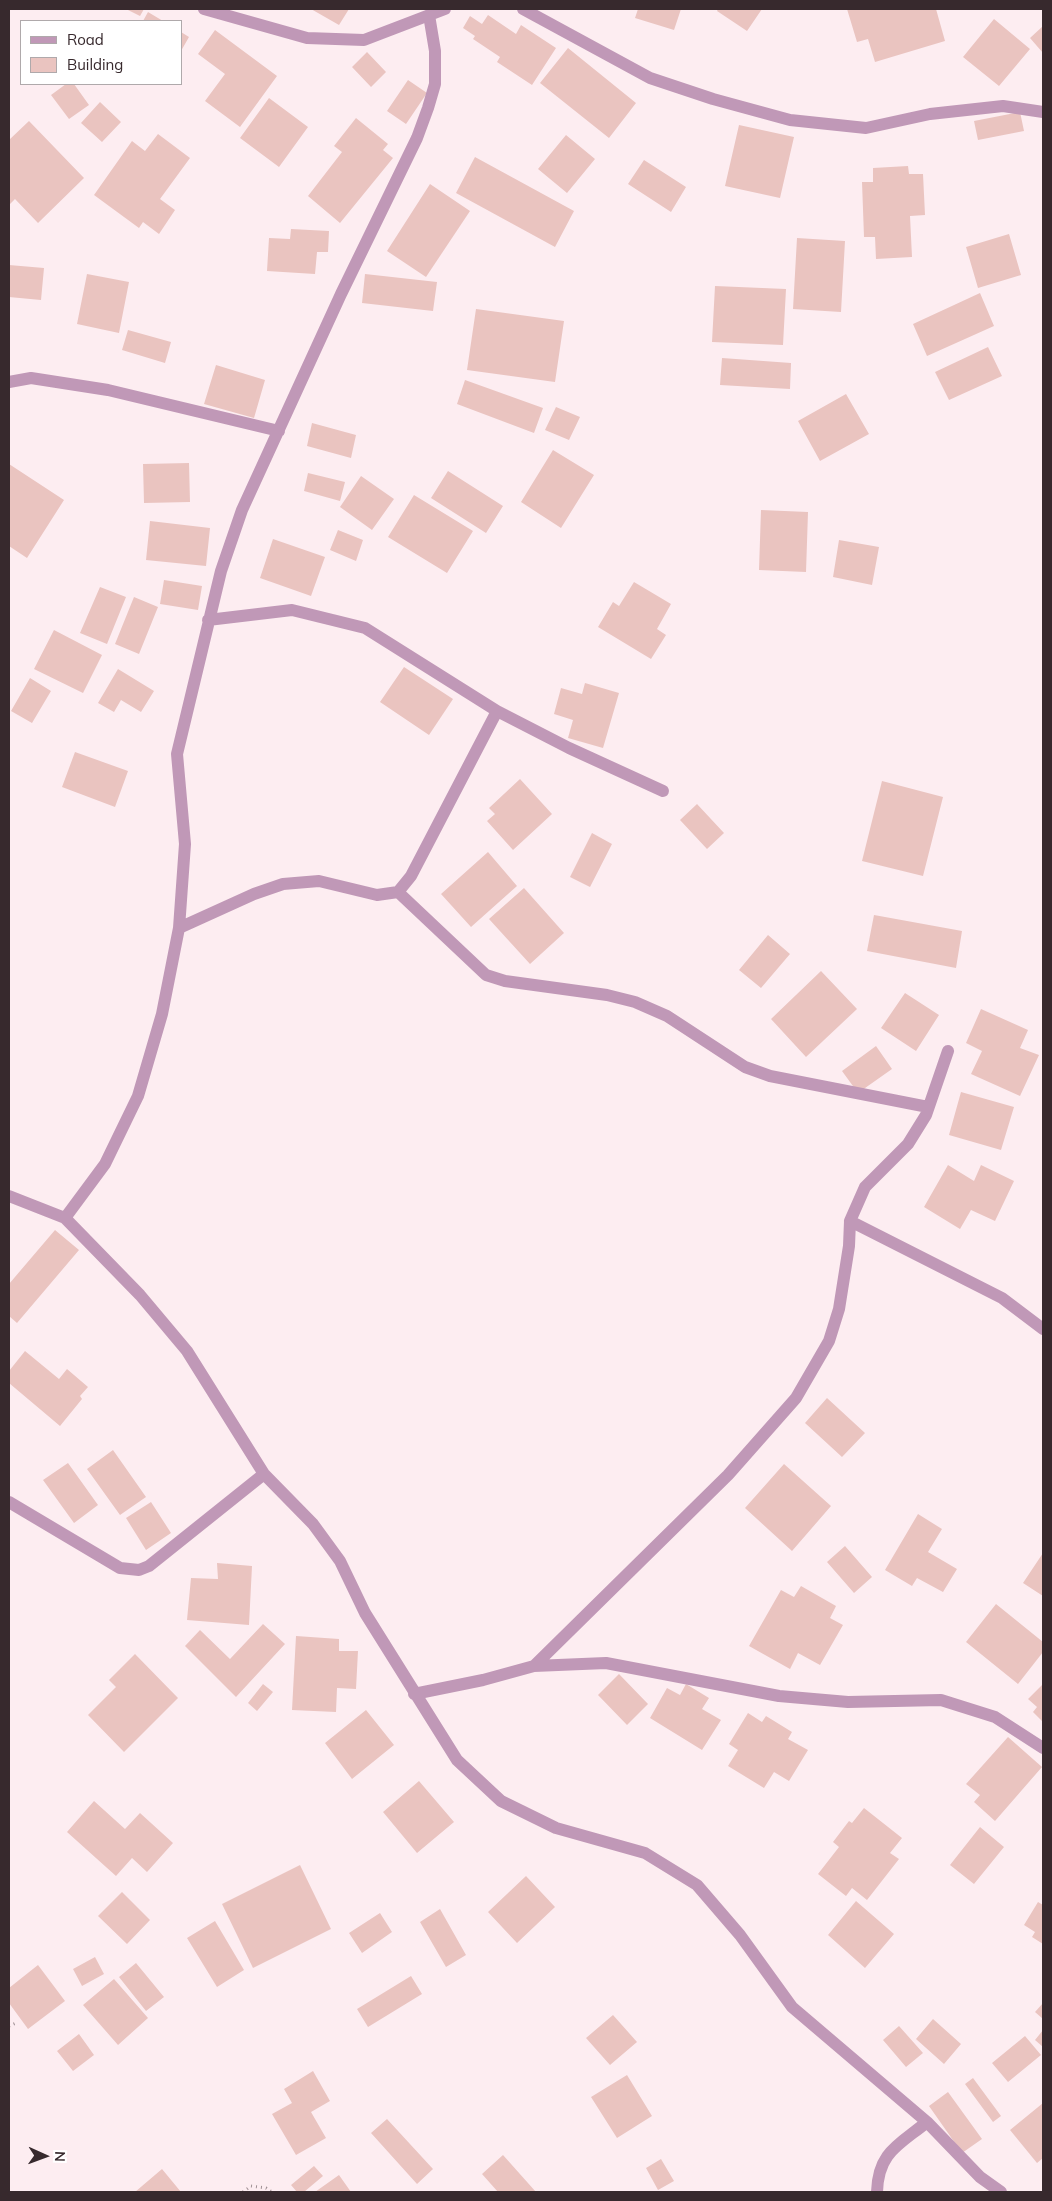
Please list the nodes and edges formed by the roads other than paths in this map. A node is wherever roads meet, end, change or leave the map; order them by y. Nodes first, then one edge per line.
1 (204, 9) edge
2 (445, 9) edge
3 (523, 9) edge
4 (429, 15) junction
5 (1043, 112) edge
6 (9, 382) edge
7 (279, 431) junction
8 (208, 620) junction
9 (497, 711) junction
10 (663, 791) dead end
11 (398, 892) junction
12 (179, 928) junction
13 (948, 1051) dead end
14 (928, 1107) junction
15 (9, 1196) edge
16 (65, 1218) junction
17 (850, 1221) junction
18 (1043, 1329) edge
19 (264, 1474) junction
20 (9, 1502) edge
21 (534, 1666) junction
22 (414, 1694) junction
23 (1043, 1748) edge
24 (928, 2122) junction
25 (980, 2178) junction
26 (877, 2192) edge
27 (991, 2192) edge
28 (1001, 2192) edge

1 - 4 street
2 - 4 street
3 - 5 street
4 - 7 street
6 - 7 street
7 - 8 street
8 - 9 street
8 - 12 street
9 - 10 street
9 - 11 street
11 - 12 street
11 - 14 street
12 - 16 street
13 - 14 street
14 - 17 street
15 - 16 street
16 - 19 street
17 - 18 street
17 - 21 street
19 - 20 street
19 - 22 street
21 - 22 street
21 - 23 street
22 - 24 street
24 - 25 street
24 - 26 street
25 - 27 street
25 - 28 street

